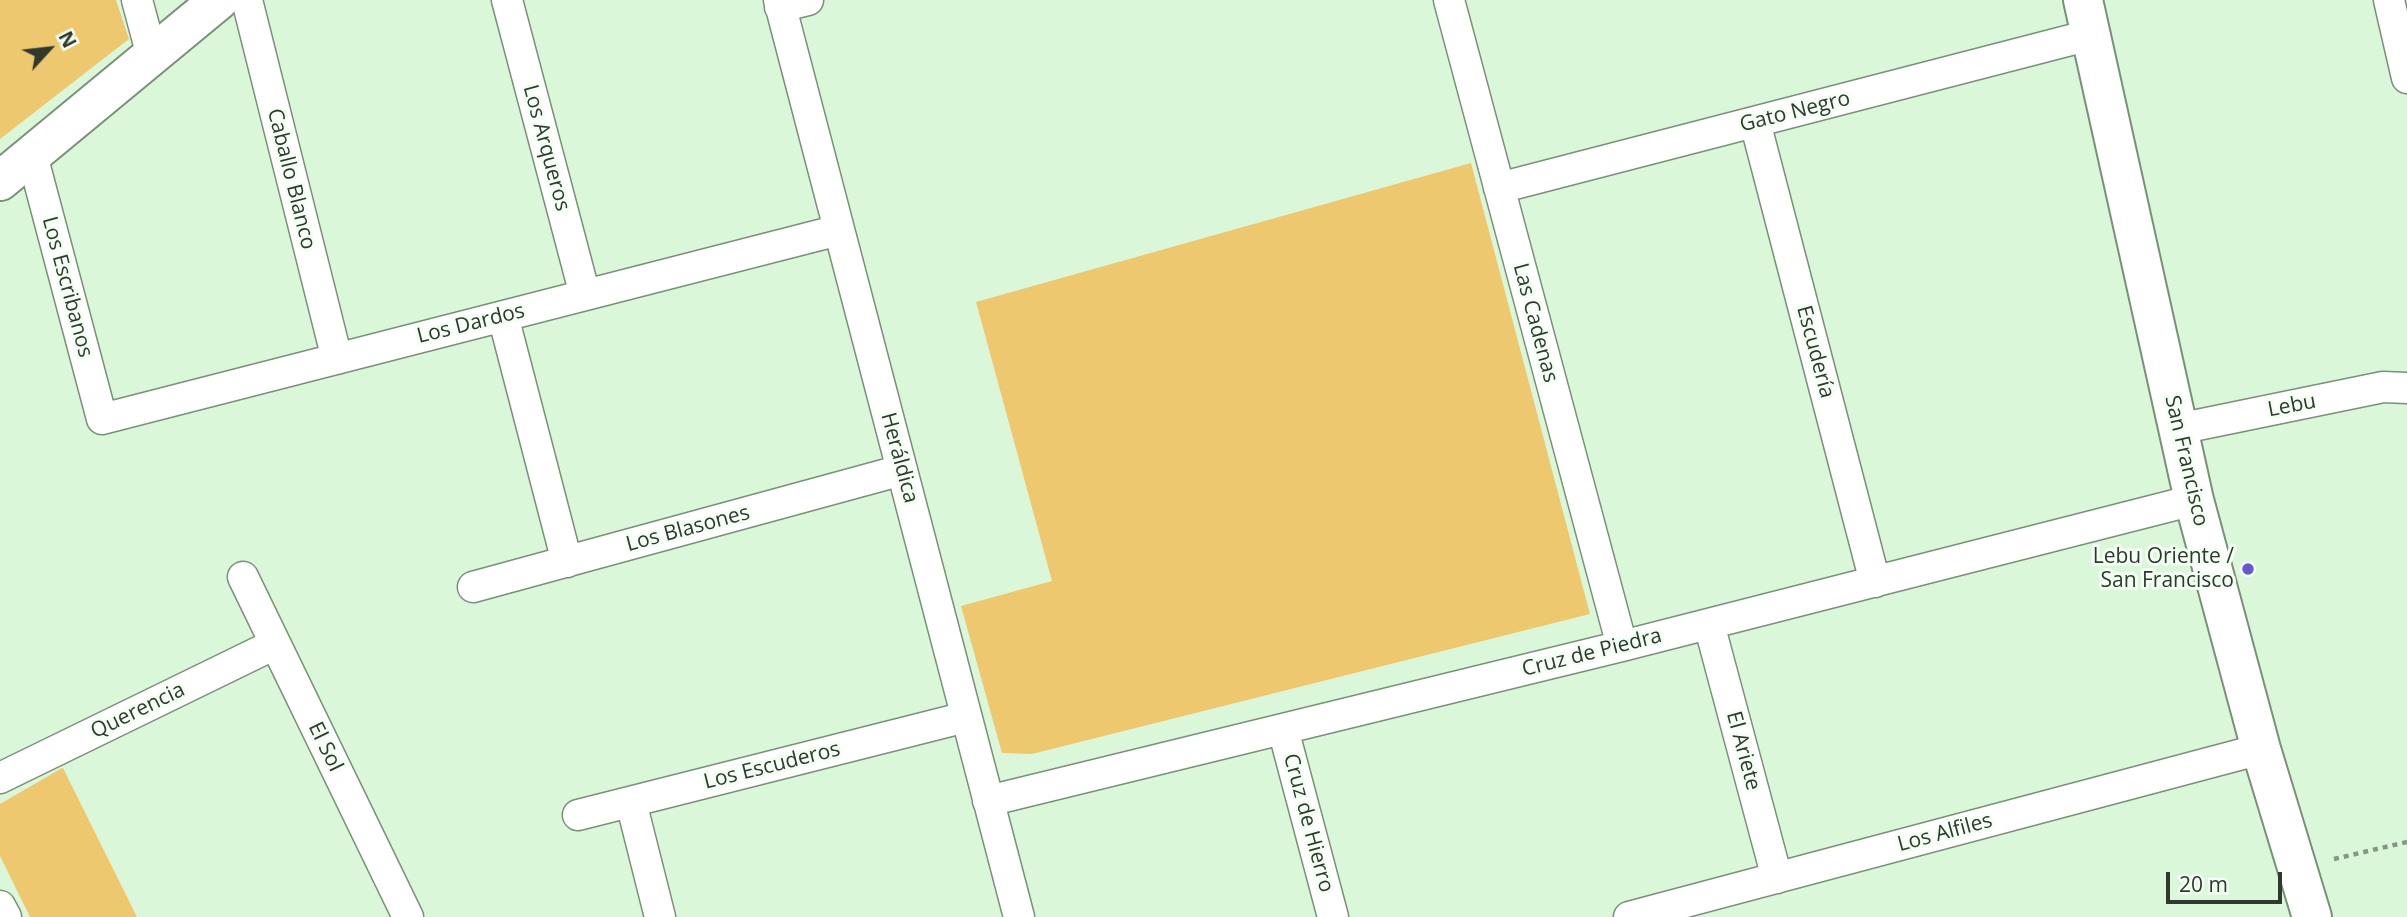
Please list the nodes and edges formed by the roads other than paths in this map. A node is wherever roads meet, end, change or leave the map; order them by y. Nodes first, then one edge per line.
1 (137, 0) edge
2 (219, 0) edge
3 (247, 0) edge
4 (508, 0) edge
5 (1449, 0) edge
6 (2389, 0) edge
7 (789, 2) edge
8 (2086, 18) edge
9 (152, 56) junction
10 (2407, 78) edge
11 (1755, 122) junction
12 (32, 155) junction
13 (0, 181) edge
14 (1499, 188) junction
15 (839, 230) junction
16 (584, 295) junction
17 (503, 316) junction
18 (337, 359) junction
19 (2407, 388) edge
20 (102, 419) joint
21 (2178, 429) junction
22 (902, 470) junction
23 (2194, 500) junction
24 (567, 562) junction
25 (243, 577) dead end
26 (1875, 582) junction
27 (474, 587) dead end
28 (1709, 624) junction
29 (275, 644) junction
30 (1622, 646) junction
31 (966, 717) junction
32 (1283, 729) junction
33 (2261, 750) junction
34 (0, 778) edge
35 (988, 801) junction
36 (631, 802) junction
37 (578, 815) dead end
38 (1777, 878) junction
39 (0, 906) edge
40 (1684, 910) edge
41 (6, 917) edge
42 (408, 917) edge
43 (660, 917) edge
44 (1019, 917) edge
45 (1333, 917) edge
46 (1629, 917) edge
47 (2312, 917) edge

1 - 9 street
2 - 9 main road
3 - 18 street, Caballo Blanco
4 - 16 street, Los Arqueros
5 - 14 street, Las Cadenas
6 - 10 street
7 - 15 street, Heráldica
8 - 11 street, Gato Negro
8 - 21 main road, San Francisco
9 - 12 main road
11 - 14 street, Gato Negro
11 - 26 street, Escudería
12 - 13 main road
12 - 20 street, Los Escribanos
14 - 30 street, Las Cadenas
15 - 16 street, Los Dardos
15 - 22 street, Heráldica
16 - 17 street, Los Dardos
17 - 18 street, Los Dardos
17 - 24 street
18 - 20 street, Los Dardos
19 - 21 street, Lebu
21 - 23 main road, San Francisco
22 - 24 street, Los Blasones
22 - 31 street, Heráldica
23 - 26 street, Cruz de Piedra
23 - 33 main road, San Francisco
24 - 27 street, Los Blasones
25 - 29 street, El Sol
26 - 28 street, Cruz de Piedra
28 - 30 street, Cruz de Piedra
28 - 38 street, El Ariete
29 - 34 street, Querencia
29 - 42 street, El Sol
30 - 32 street, Cruz de Piedra
31 - 35 street, Heráldica
31 - 36 street, Los Escuderos
32 - 35 street, Cruz de Piedra
32 - 45 street, Cruz de Hierro
33 - 38 street, Los Alfiles
33 - 47 main road, San Francisco
35 - 44 street, Heráldica
36 - 37 street, Los Escuderos
36 - 43 street
38 - 40 street, Los Alfiles
39 - 41 street
40 - 46 street, Los Alfiles

